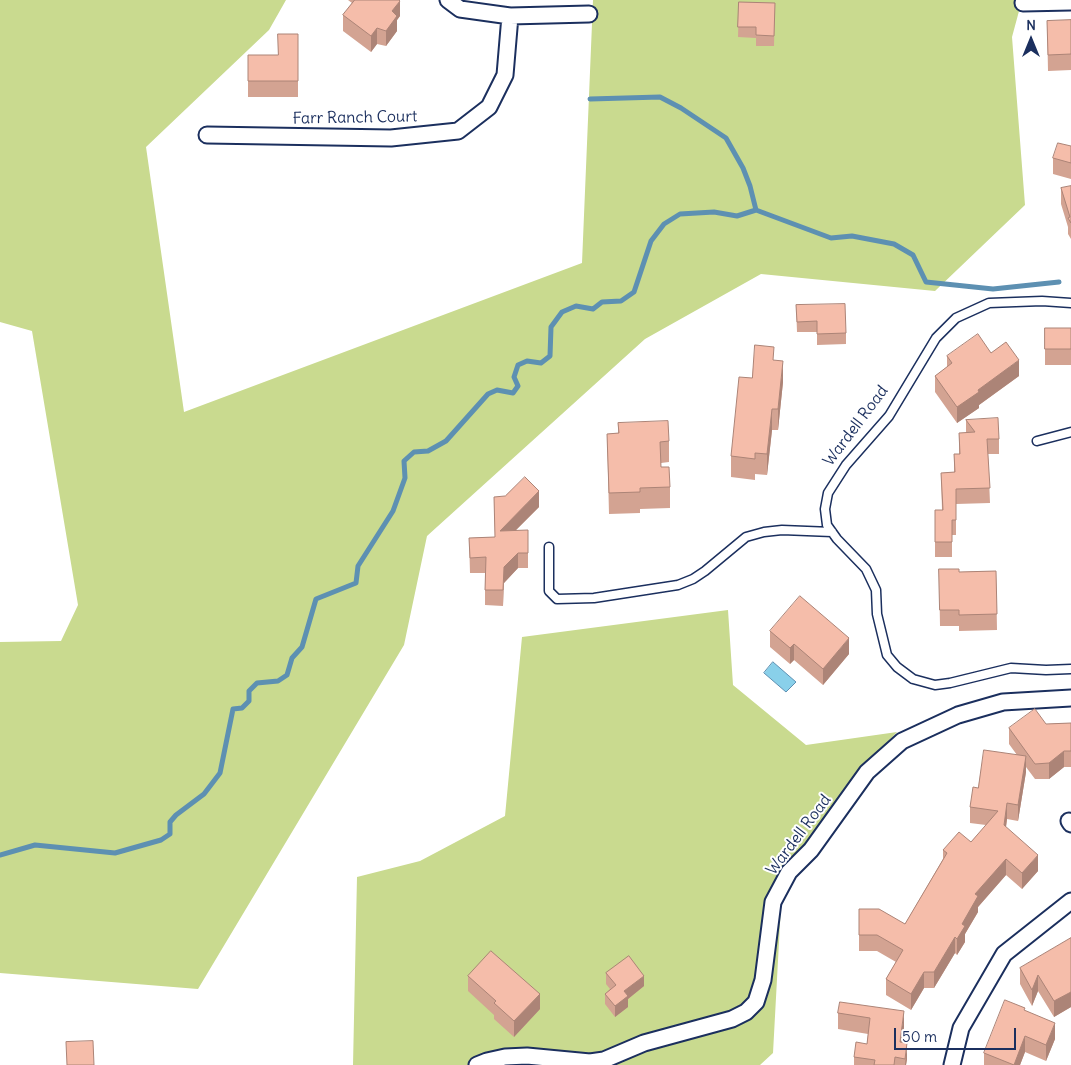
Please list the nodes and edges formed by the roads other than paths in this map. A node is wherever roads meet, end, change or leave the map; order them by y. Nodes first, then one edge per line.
1 (448, 0) edge
2 (1023, 2) dead end
3 (1071, 2) edge
4 (589, 14) dead end
5 (510, 16) junction
6 (207, 135) dead end
7 (1071, 303) edge
8 (1071, 432) edge
9 (1038, 441) dead end
10 (832, 532) junction
11 (549, 547) dead end
12 (1071, 669) edge
13 (1071, 698) edge
14 (1071, 902) edge
15 (477, 1065) edge
16 (952, 1065) edge

1 - 5 street
2 - 3 street
4 - 5 street
5 - 6 street, Farr Ranch Court
7 - 10 lane, Wardell Road
8 - 9 lane
10 - 11 lane
10 - 12 lane, Wardell Road
13 - 15 street, Wardell Road
14 - 16 street

